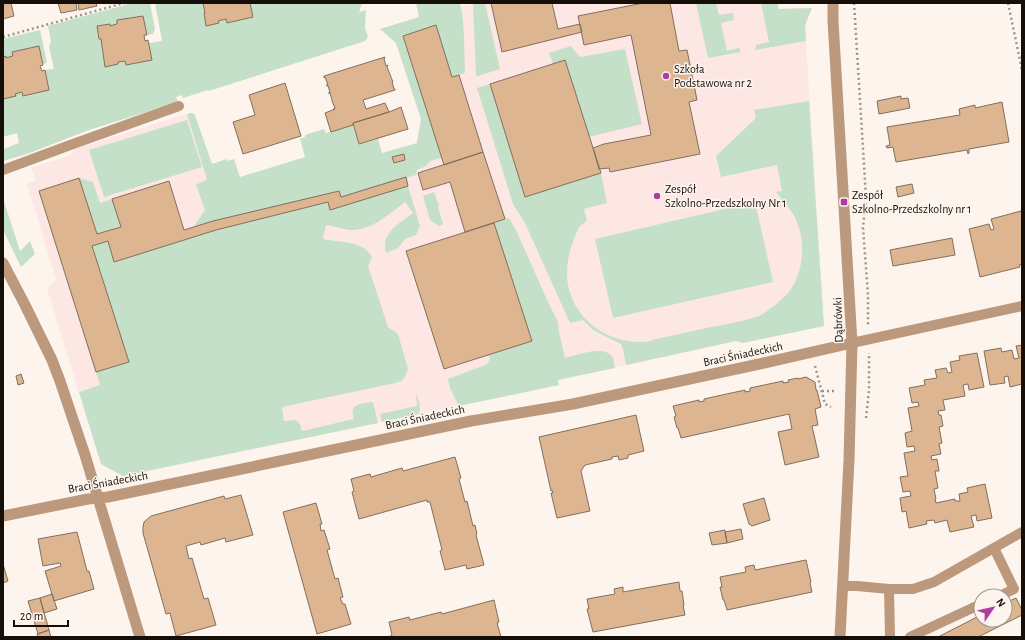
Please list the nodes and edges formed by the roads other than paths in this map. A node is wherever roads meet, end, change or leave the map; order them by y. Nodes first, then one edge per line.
1 (833, 3) edge
2 (179, 106) dead end
3 (3, 170) edge
4 (3, 263) edge
5 (1022, 306) edge
6 (852, 343) junction
7 (98, 498) junction
8 (3, 516) edge
9 (1022, 532) edge
10 (994, 548) junction
11 (843, 586) junction
12 (889, 589) junction
13 (1013, 590) edge
14 (973, 608) edge
15 (140, 637) edge
16 (840, 637) edge
17 (890, 637) edge
18 (910, 637) edge

1 - 6 street, Dąbrówki
2 - 3 lane
4 - 7 street
5 - 6 lane
6 - 7 street, Braci Śniadeckich
6 - 11 street, Dąbrówki
7 - 8 street, Braci Śniadeckich
7 - 15 street
9 - 10 lane
10 - 12 lane
10 - 13 lane
11 - 12 lane
11 - 16 street, Dąbrówki
12 - 17 lane
14 - 18 lane

